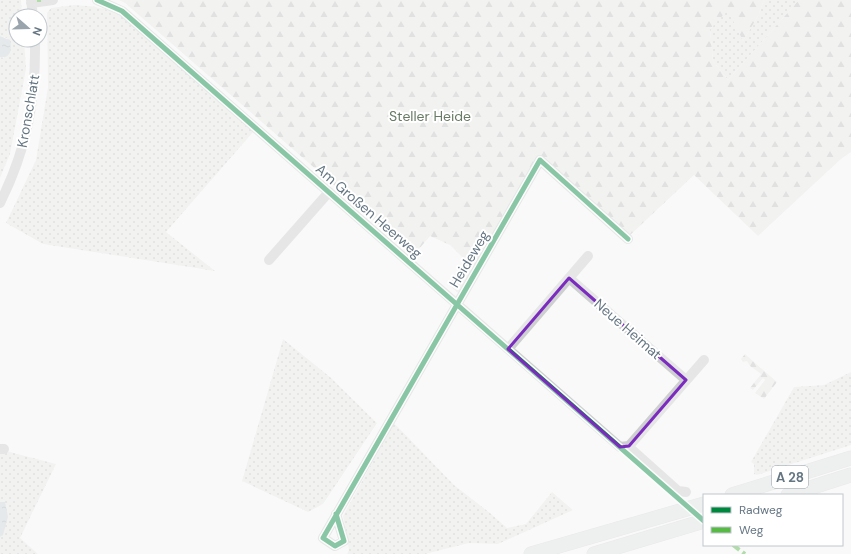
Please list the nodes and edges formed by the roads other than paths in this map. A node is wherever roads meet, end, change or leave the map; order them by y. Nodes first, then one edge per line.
1 (53, 0) edge
2 (97, 0) edge
3 (31, 2) edge
4 (35, 48) edge
5 (329, 192) junction
6 (0, 203) edge
7 (628, 239) dead end
8 (588, 256) dead end
9 (269, 260) dead end
10 (569, 278) junction
11 (456, 304) junction
12 (508, 349) junction
13 (704, 360) dead end
14 (686, 380) junction
15 (625, 446) junction
16 (851, 458) edge
17 (851, 475) edge
18 (686, 492) dead end
19 (735, 494) edge
20 (791, 494) edge
21 (703, 504) edge
22 (336, 514) dead end
23 (703, 521) edge
24 (531, 554) edge
25 (594, 554) edge

1 - 3 street
2 - 5 street, Am Großen Heerweg
4 - 6 street, Kronschlatt
5 - 9 street
5 - 11 street, Am Großen Heerweg
7 - 11 street, Heideweg
8 - 10 street
10 - 12 street
10 - 14 street, Neue Heimat
11 - 12 street, Am Großen Heerweg
11 - 22 street, Heideweg
12 - 15 street, Am Großen Heerweg
13 - 14 street
14 - 15 street
15 - 18 street, Am Großen Heerweg
16 - 19 highway, A 28
17 - 20 highway, A 28
21 - 24 highway
23 - 25 highway

